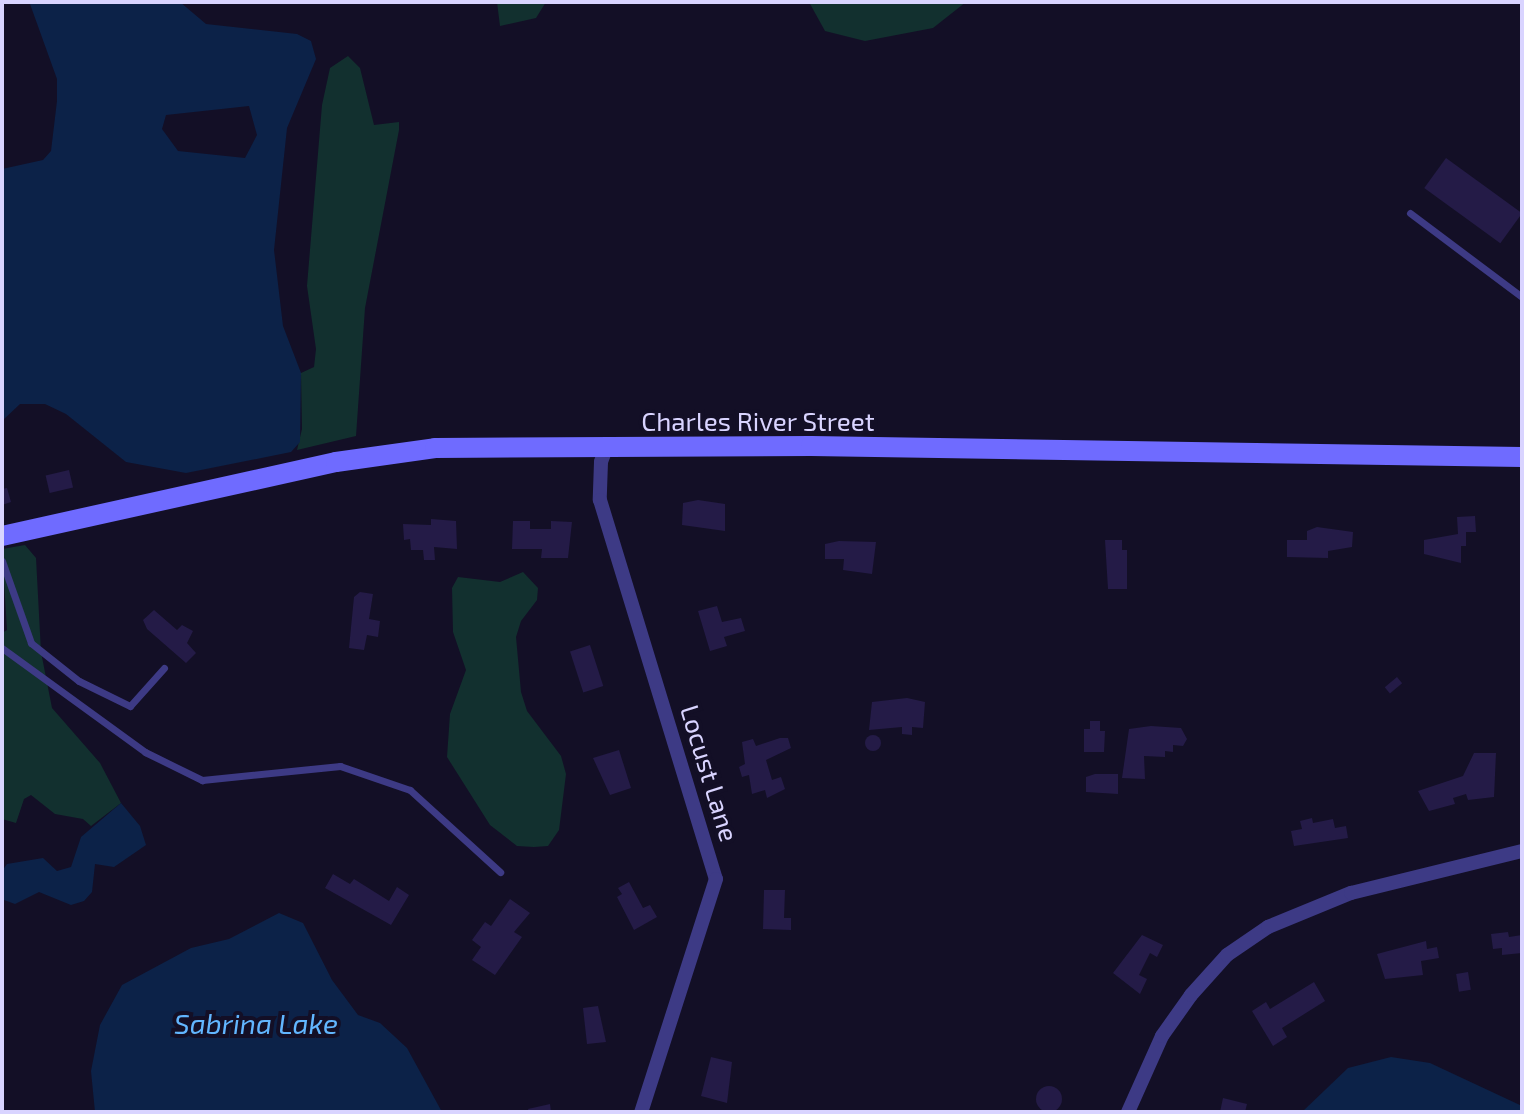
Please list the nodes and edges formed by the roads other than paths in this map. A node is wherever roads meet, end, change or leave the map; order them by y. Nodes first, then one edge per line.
1 (1410, 213) dead end
2 (1522, 297) edge
3 (607, 446) junction
4 (1522, 457) edge
5 (2, 536) edge
6 (2, 561) edge
7 (2, 648) edge
8 (164, 668) dead end
9 (1522, 851) edge
10 (500, 872) dead end
11 (641, 1112) edge
12 (1128, 1112) edge

1 - 2 lane
3 - 4 street, Charles River Street
3 - 5 street, Charles River Street
3 - 11 street, Locust Lane
6 - 8 lane
7 - 10 lane
9 - 12 street

